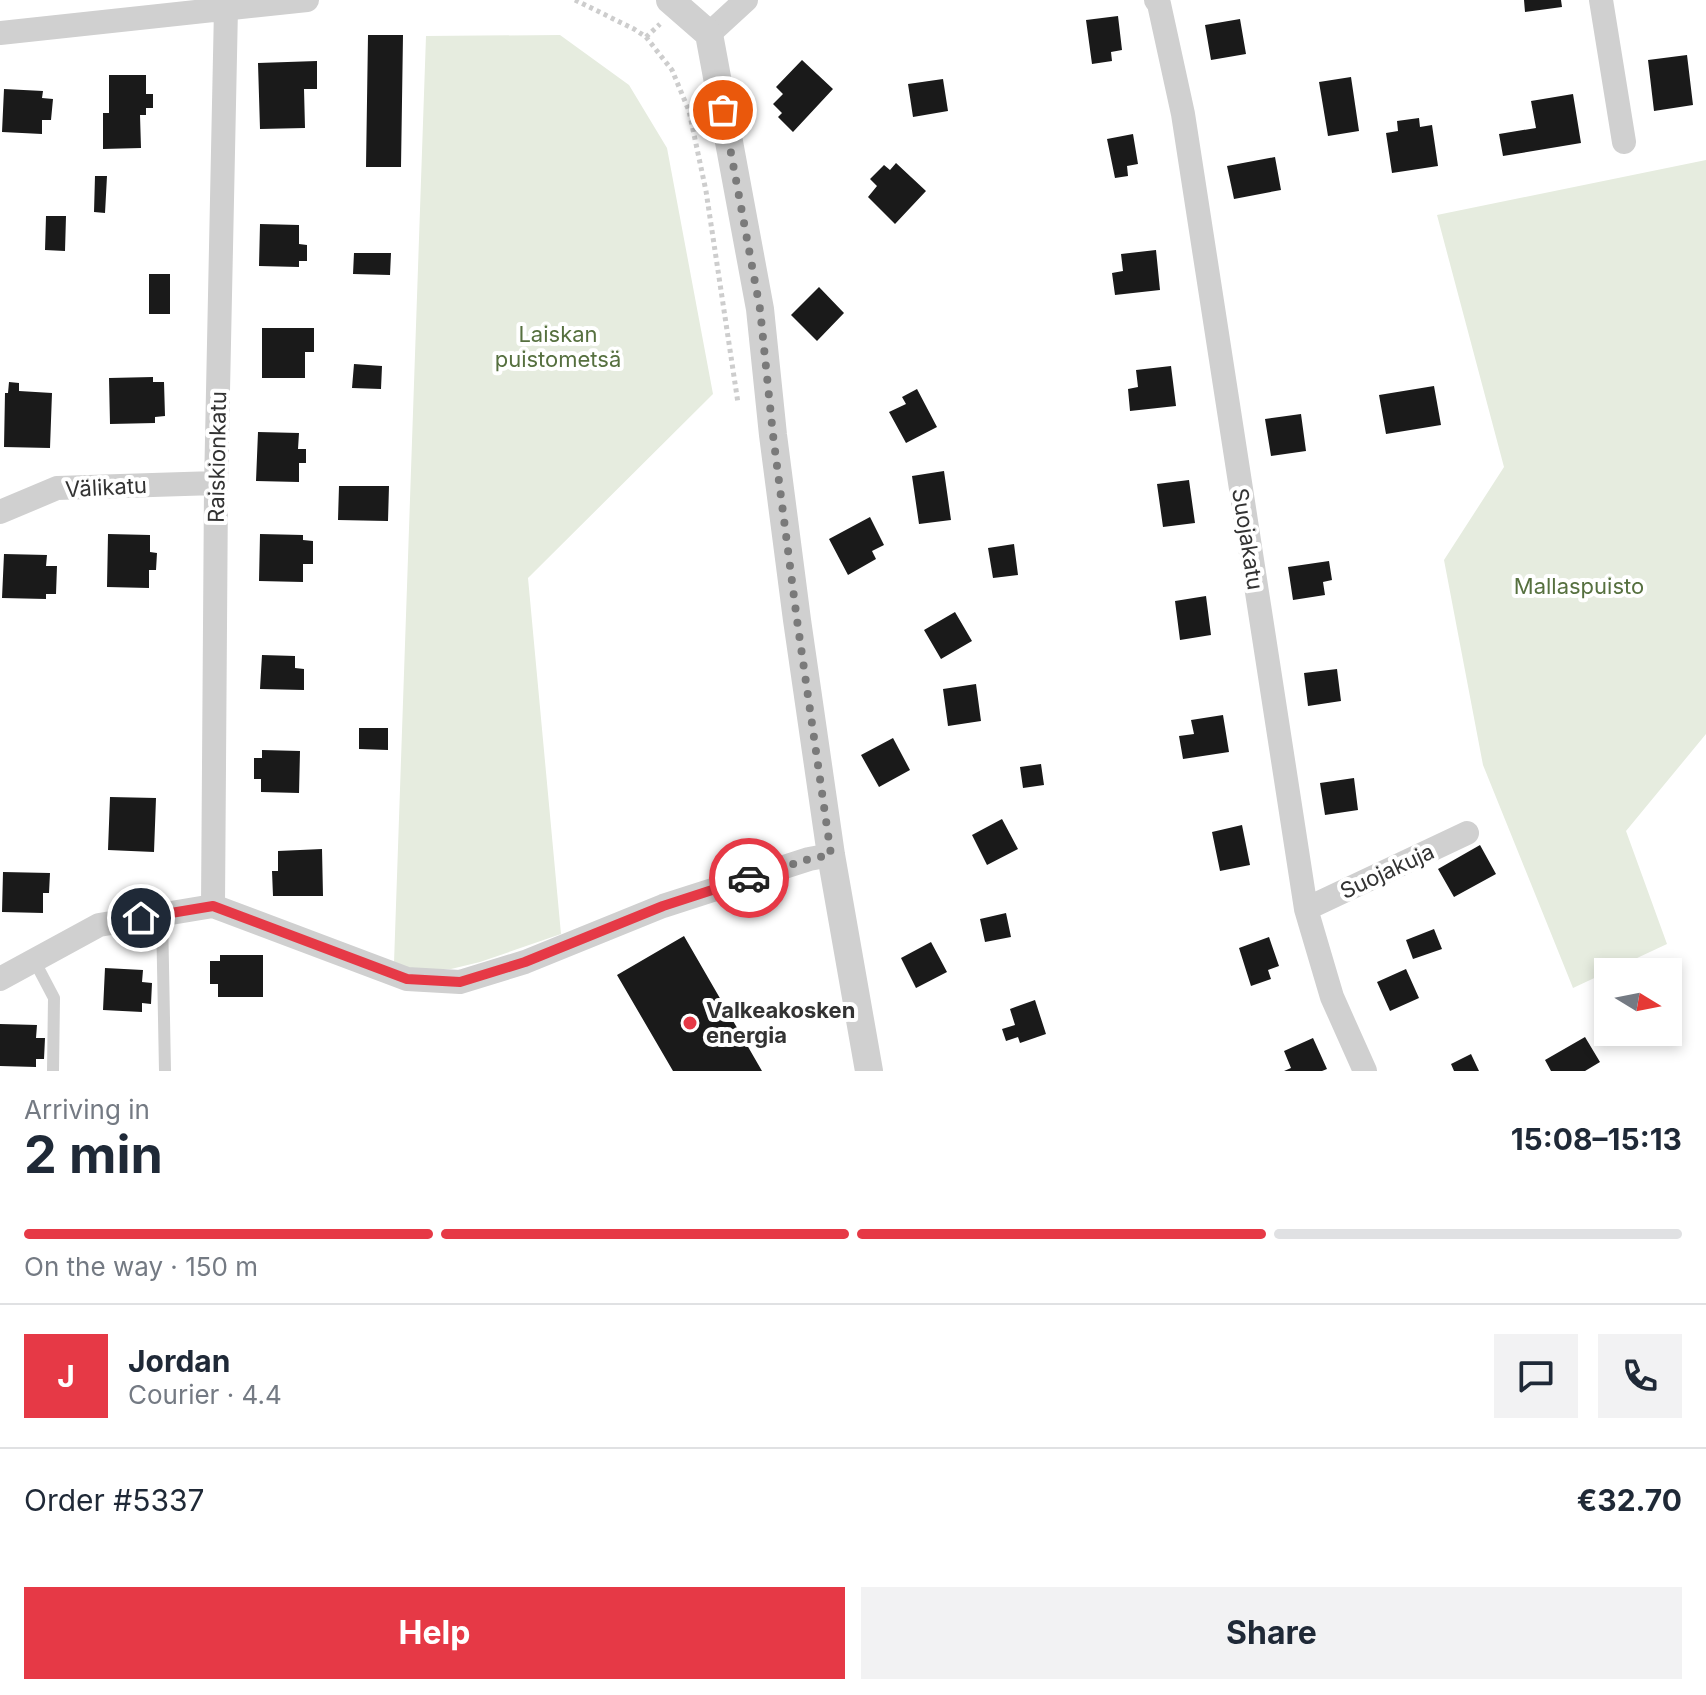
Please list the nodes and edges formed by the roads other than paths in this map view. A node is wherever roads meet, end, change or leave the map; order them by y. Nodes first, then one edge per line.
1 (307, 0) edge
2 (670, 0) edge
3 (746, 0) edge
4 (1156, 0) edge
5 (1601, 0) edge
6 (226, 8) junction
7 (0, 33) edge
8 (709, 34) junction
9 (1624, 142) dead end
10 (216, 483) junction
11 (0, 512) edge
12 (1467, 833) dead end
13 (831, 855) junction
14 (213, 906) junction
15 (1306, 909) junction
16 (162, 914) junction
17 (34, 960) junction
18 (0, 979) edge
19 (53, 1071) edge
20 (165, 1071) edge
21 (869, 1071) edge
22 (1365, 1071) edge

1 - 6 street
2 - 8 street
3 - 8 street
4 - 15 street, Suojakatu
5 - 9 street
6 - 7 street
6 - 10 street, Raiskionkatu
8 - 13 street
10 - 11 street, Välikatu
10 - 14 street, Raiskionkatu
12 - 15 street, Suojakuja
13 - 14 street
13 - 21 street
14 - 16 street
15 - 22 street, Suojakatu
16 - 17 street
16 - 20 lane
17 - 18 street
17 - 19 lane

